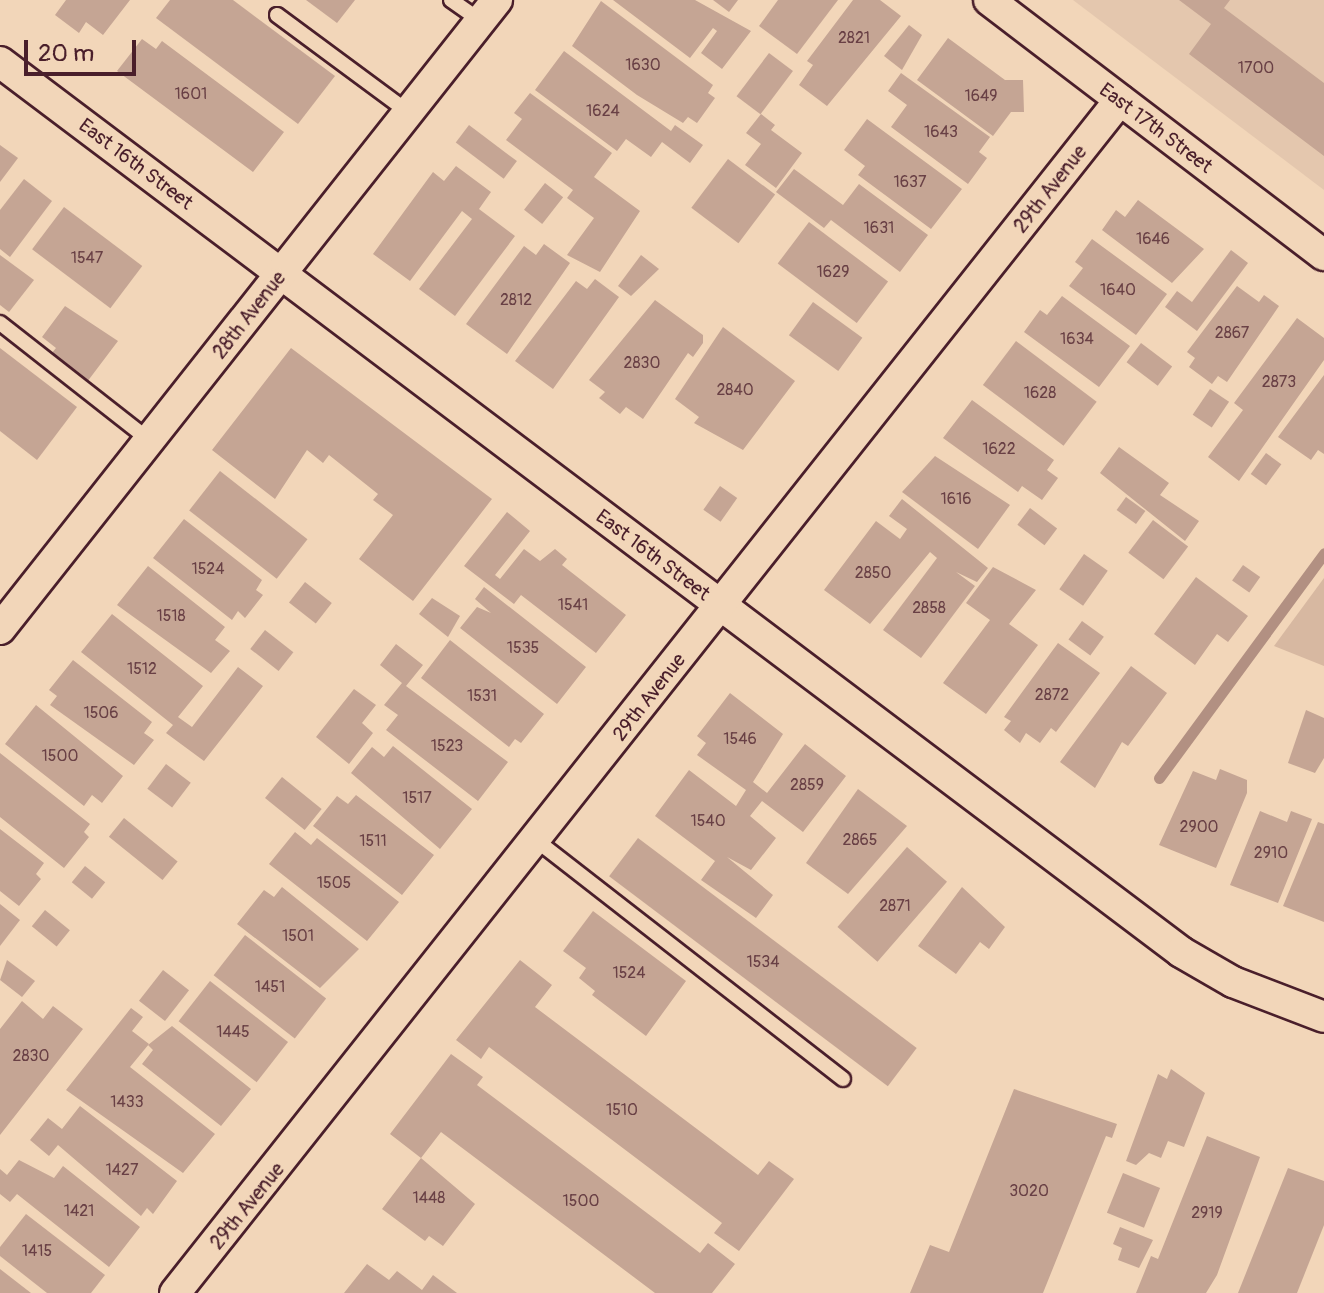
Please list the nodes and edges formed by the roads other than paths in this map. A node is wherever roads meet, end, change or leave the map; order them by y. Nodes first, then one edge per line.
1 (451, 0) edge
2 (989, 0) edge
3 (489, 10) edge
4 (277, 15) dead end
5 (0, 62) edge
6 (1120, 100) junction
7 (408, 112) junction
8 (1324, 255) edge
9 (282, 273) junction
10 (0, 323) edge
11 (149, 440) junction
12 (721, 606) junction
13 (0, 629) edge
14 (536, 840) junction
15 (1324, 1017) edge
16 (843, 1079) dead end
17 (175, 1293) edge

1 - 3 lane
2 - 6 street, East 17th Street
3 - 7 street, 28th Avenue
4 - 7 lane
5 - 9 street, East 16th Street
6 - 8 street, East 17th Street
6 - 12 street, 29th Avenue
7 - 9 street, 28th Avenue
9 - 11 street, 28th Avenue
9 - 12 street, East 16th Street
10 - 11 lane
11 - 13 street, 28th Avenue
12 - 14 street, 29th Avenue
12 - 15 street, East 16th Street
14 - 16 lane
14 - 17 street, 29th Avenue

